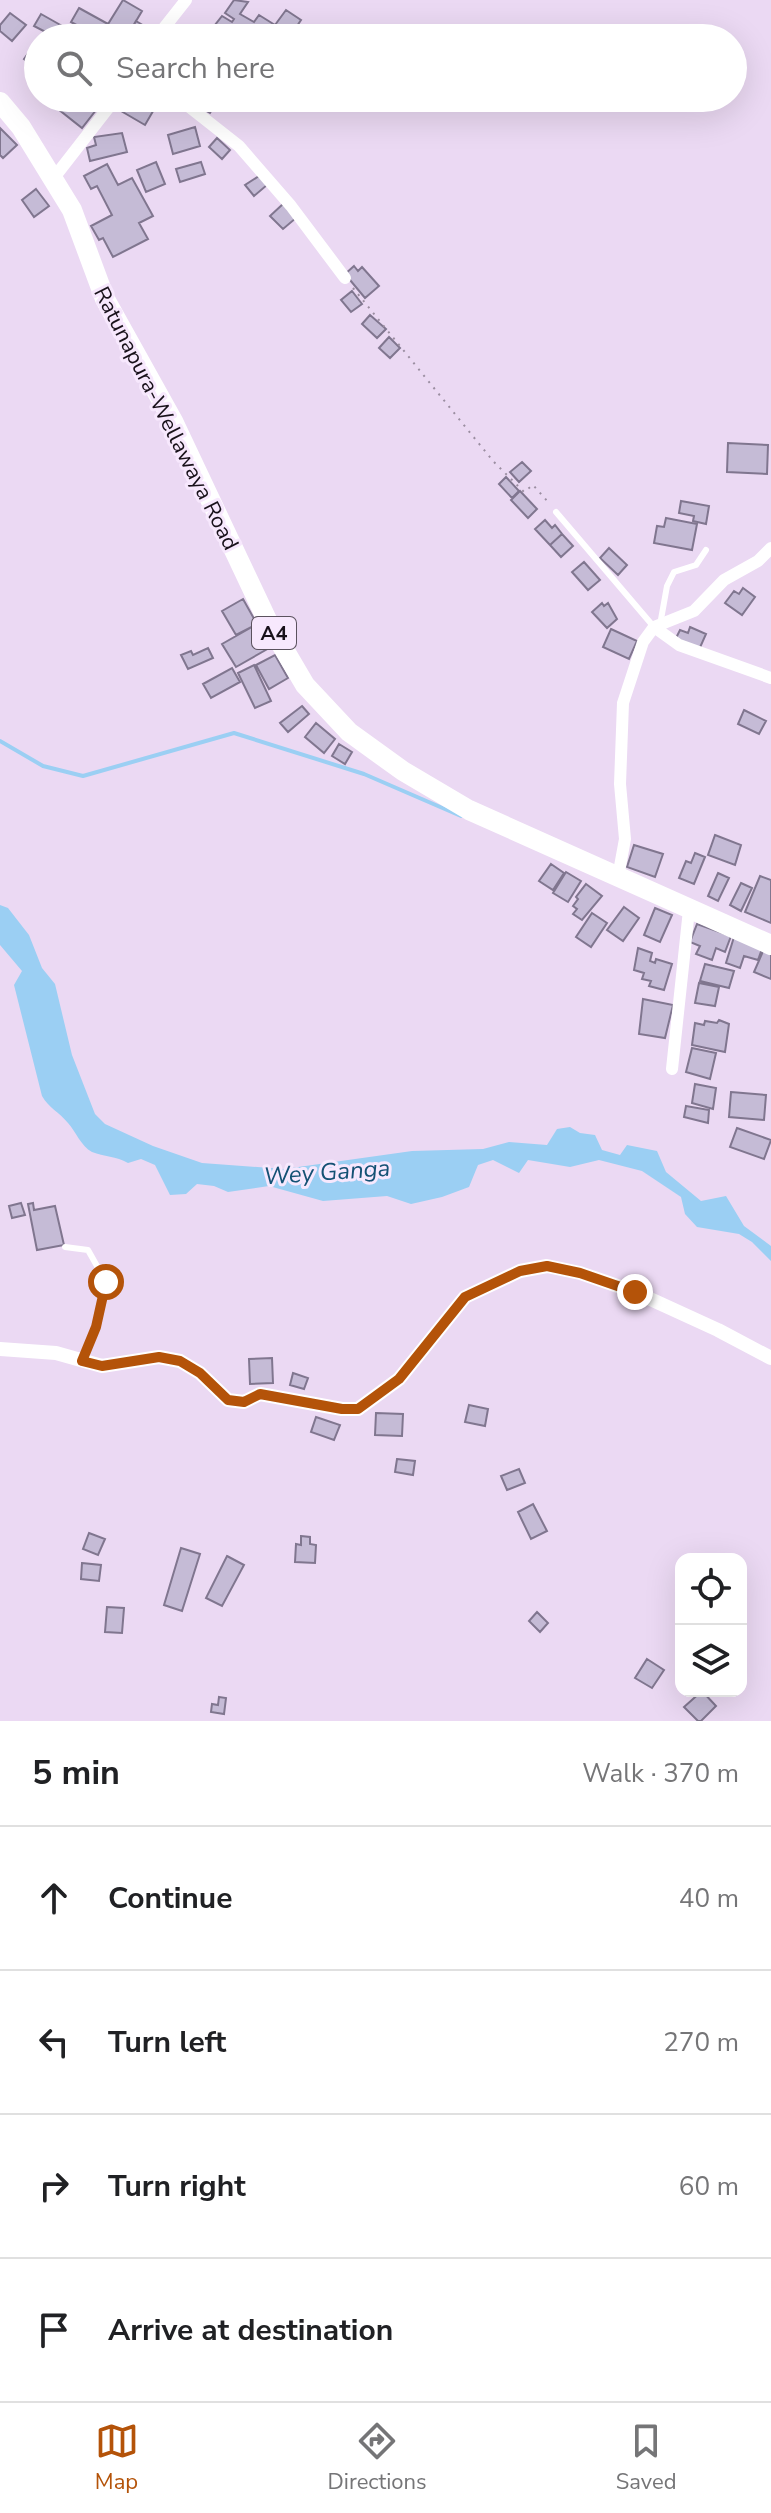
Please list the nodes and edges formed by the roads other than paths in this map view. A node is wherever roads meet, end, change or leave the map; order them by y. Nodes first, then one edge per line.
1 (186, 0) edge
2 (167, 24) edge
3 (0, 102) edge
4 (105, 112) edge
5 (196, 112) edge
6 (53, 179) junction
7 (345, 278) road end
8 (556, 512) road end
9 (771, 548) edge
10 (706, 550) dead end
11 (657, 626) junction
12 (771, 678) edge
13 (618, 877) junction
14 (689, 910) junction
15 (771, 945) edge
16 (672, 1069) dead end
17 (65, 1247) dead end
18 (0, 1349) edge
19 (771, 1358) edge
20 (82, 1361) junction

1 - 2 street
3 - 6 highway, Ratunapura-Wellawaya Road / A4
4 - 6 street
5 - 7 street
6 - 13 highway, Ratunapura-Wellawaya Road / A4
8 - 11 lane
9 - 11 street
10 - 11 lane
11 - 12 street
11 - 13 street
13 - 14 highway, Ratunapura-Wellawaya Road / A4
14 - 15 highway, Ratunapura-Wellawaya Road / A4
14 - 16 street
17 - 20 lane
18 - 20 street
19 - 20 street

